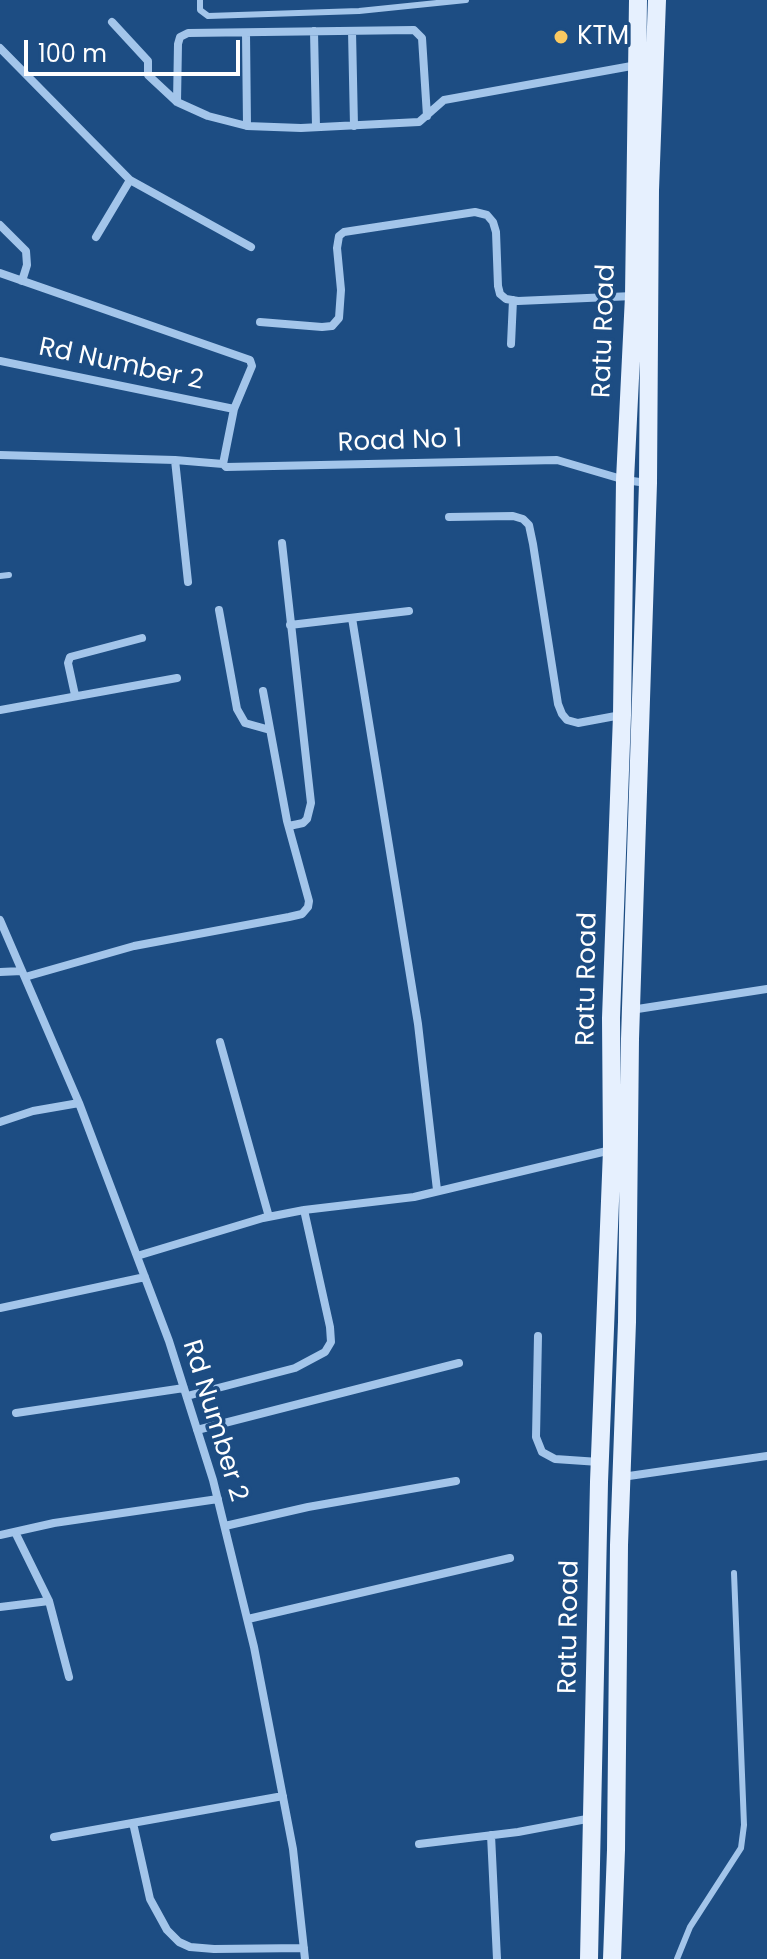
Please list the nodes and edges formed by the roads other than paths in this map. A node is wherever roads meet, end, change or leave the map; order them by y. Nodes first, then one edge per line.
1 (200, 0) edge
2 (466, 0) edge
3 (638, 0) edge
4 (657, 0) edge
5 (112, 22) dead end
6 (314, 31) junction
7 (352, 31) junction
8 (246, 33) junction
9 (0, 48) edge
10 (637, 65) junction
11 (177, 102) junction
12 (427, 116) junction
13 (247, 126) junction
14 (354, 126) junction
15 (316, 127) junction
16 (130, 180) junction
17 (0, 225) edge
18 (96, 237) dead end
19 (251, 247) dead end
20 (0, 273) edge
21 (22, 281) junction
22 (634, 296) junction
23 (513, 300) junction
24 (260, 322) dead end
25 (511, 344) dead end
26 (0, 361) edge
27 (234, 409) junction
28 (0, 455) edge
29 (175, 460) junction
30 (223, 464) junction
31 (625, 480) junction
32 (648, 483) junction
33 (449, 517) dead end
34 (282, 543) dead end
35 (9, 575) dead end
36 (0, 576) edge
37 (188, 582) dead end
38 (219, 610) dead end
39 (409, 611) dead end
40 (352, 618) junction
41 (290, 625) junction
42 (142, 638) dead end
43 (177, 678) dead end
44 (263, 691) dead end
45 (75, 695) junction
46 (0, 710) edge
47 (622, 715) junction
48 (270, 730) junction
49 (289, 826) junction
50 (0, 920) edge
51 (0, 972) edge
52 (23, 974) junction
53 (767, 989) edge
54 (631, 1010) junction
55 (220, 1042) dead end
56 (79, 1103) junction
57 (0, 1122) edge
58 (612, 1150) junction
59 (437, 1190) junction
60 (304, 1210) junction
61 (269, 1217) junction
62 (137, 1256) junction
63 (145, 1277) junction
64 (0, 1308) edge
65 (538, 1336) dead end
66 (459, 1363) dead end
67 (185, 1392) junction
68 (16, 1413) dead end
69 (197, 1430) junction
70 (767, 1456) edge
71 (600, 1462) junction
72 (621, 1478) junction
73 (456, 1481) dead end
74 (218, 1499) junction
75 (225, 1526) junction
76 (15, 1532) junction
77 (0, 1535) edge
78 (510, 1558) dead end
79 (734, 1573) dead end
80 (49, 1601) junction
81 (0, 1607) edge
82 (248, 1619) junction
83 (69, 1677) dead end
84 (283, 1796) junction
85 (593, 1818) junction
86 (133, 1823) junction
87 (491, 1835) junction
88 (54, 1837) dead end
89 (419, 1844) dead end
90 (304, 1948) junction
91 (305, 1959) edge
92 (497, 1959) edge
93 (589, 1959) edge
94 (612, 1959) edge
95 (677, 1959) edge

1 - 2 lane
3 - 10 main road, Ratu Road
4 - 32 main road, Ratu Road
5 - 11 street
6 - 7 street
6 - 8 street
6 - 15 street
7 - 12 street
7 - 14 street
8 - 11 street
8 - 13 street
9 - 16 street
10 - 12 street
10 - 22 main road, Ratu Road
11 - 13 street
12 - 14 street
13 - 15 street
14 - 15 street
16 - 18 street
16 - 19 street
17 - 21 street
20 - 21 street
21 - 27 street
22 - 23 street
22 - 31 main road, Ratu Road
23 - 24 street
23 - 25 street
26 - 27 street, Rd Number 2
27 - 30 street
28 - 29 street, Road No 1
29 - 30 street, Road No 1
29 - 37 street
30 - 31 street, Road No 1
31 - 32 street, Road No 1
31 - 47 main road, Ratu Road
32 - 54 main road, Ratu Road
33 - 47 street
34 - 41 street
35 - 36 lane
38 - 48 street
39 - 40 street
40 - 41 street
40 - 59 street
41 - 49 street
42 - 45 street
43 - 45 street
44 - 48 street
45 - 46 street
47 - 58 main road, Ratu Road
48 - 49 street
49 - 52 street
50 - 52 street, Rd Number 2
51 - 52 street
52 - 56 street, Rd Number 2
53 - 54 street
54 - 72 main road, Ratu Road
55 - 61 street
56 - 57 street
56 - 62 street, Rd Number 2
58 - 59 street
58 - 71 main road, Ratu Road
59 - 60 street
60 - 61 street
60 - 67 street
61 - 62 street
62 - 63 street, Rd Number 2
63 - 64 street
63 - 67 street, Rd Number 2
65 - 71 street
66 - 69 street
67 - 68 street
67 - 69 street, Rd Number 2
69 - 74 street, Rd Number 2
70 - 72 street
71 - 85 main road, Ratu Road
72 - 94 main road, Ratu Road
73 - 75 street
74 - 75 street, Rd Number 2
74 - 76 street
75 - 82 street, Rd Number 2
76 - 77 street
76 - 80 street
78 - 82 street
79 - 95 lane
80 - 81 street
80 - 83 street
82 - 84 street, Rd Number 2
84 - 86 street
84 - 90 street, Rd Number 2
85 - 87 street
85 - 93 main road, Ratu Road
86 - 88 street
86 - 90 street
87 - 89 street
87 - 92 street
90 - 91 street, Rd Number 2

